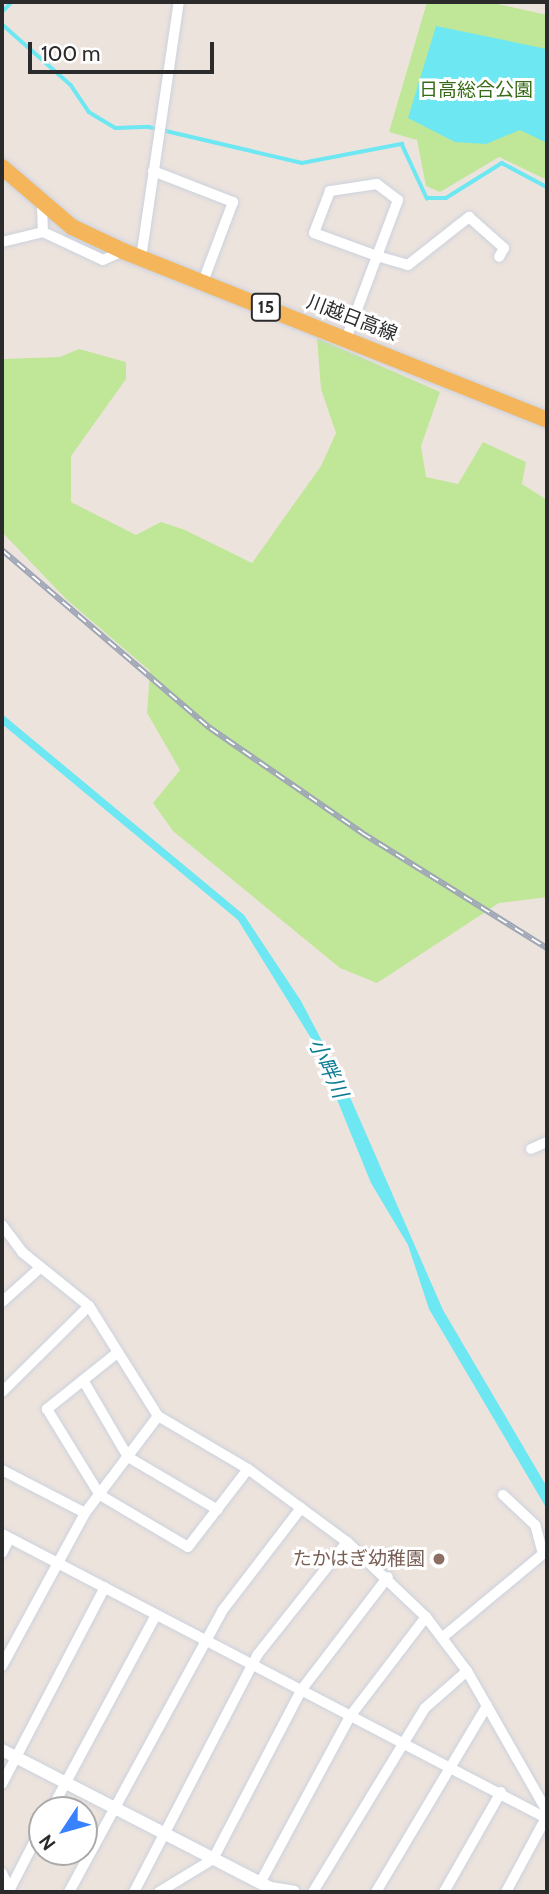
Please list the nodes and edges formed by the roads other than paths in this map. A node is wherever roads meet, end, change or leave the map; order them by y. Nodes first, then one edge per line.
1 (179, 2) edge
2 (2, 167) edge
3 (153, 172) junction
4 (42, 205) junction
5 (43, 232) junction
6 (2, 242) edge
7 (123, 251) junction
8 (377, 256) junction
9 (499, 257) dead end
10 (141, 258) junction
11 (203, 282) junction
12 (346, 339) junction
13 (547, 420) edge
14 (547, 1142) edge
15 (531, 1149) dead end
16 (2, 1225) edge
17 (41, 1267) junction
18 (2, 1302) edge
19 (89, 1306) junction
20 (117, 1353) junction
21 (83, 1380) junction
22 (2, 1392) edge
23 (158, 1416) junction
24 (128, 1457) junction
25 (248, 1469) junction
26 (2, 1470) edge
27 (100, 1495) junction
28 (503, 1495) dead end
29 (301, 1508) junction
30 (218, 1510) junction
31 (85, 1513) junction
32 (6, 1536) edge
33 (347, 1542) junction
34 (2, 1553) edge
35 (57, 1563) junction
36 (388, 1577) junction
37 (105, 1587) junction
38 (156, 1615) junction
39 (426, 1617) junction
40 (443, 1637) junction
41 (205, 1638) junction
42 (253, 1663) junction
43 (2, 1666) edge
44 (467, 1671) junction
45 (302, 1689) junction
46 (487, 1706) junction
47 (352, 1714) junction
48 (403, 1741) junction
49 (2, 1750) edge
50 (16, 1758) junction
51 (451, 1766) junction
52 (65, 1783) junction
53 (2, 1784) edge
54 (501, 1792) junction
55 (58, 1796) edge
56 (114, 1808) junction
57 (547, 1815) edge
58 (164, 1833) junction
59 (28, 1855) edge
60 (213, 1859) junction
61 (2, 1874) edge
62 (266, 1888) edge
63 (10, 1891) edge
64 (69, 1892) edge
65 (134, 1892) edge
66 (159, 1892) edge
67 (289, 1892) edge
68 (313, 1892) edge
69 (376, 1892) edge
70 (444, 1892) edge
71 (506, 1892) edge

1 - 3 street
2 - 4 main road, 川越日高線 / 15
3 - 10 street
3 - 11 street
4 - 5 street
4 - 7 main road, 川越日高線 / 15
5 - 6 street
5 - 7 street
7 - 10 main road, 川越日高線 / 15
8 - 8 street
8 - 9 street
8 - 12 street
10 - 11 main road, 川越日高線 / 15
11 - 12 main road, 川越日高線 / 15
12 - 13 main road, 川越日高線 / 15
14 - 15 street
16 - 17 street
17 - 18 street
17 - 19 street
19 - 20 street
19 - 22 street
20 - 21 street
20 - 23 street
21 - 24 street
21 - 27 street
23 - 24 street
23 - 25 street
24 - 27 street
24 - 30 street
25 - 29 street
25 - 30 street
26 - 31 street
27 - 30 street
27 - 31 street
28 - 40 street
29 - 33 street
29 - 41 street
31 - 35 street
32 - 34 street
32 - 35 street
33 - 36 street
33 - 42 street
35 - 37 street
35 - 43 street
36 - 39 street
36 - 45 street
37 - 38 street
37 - 50 street
38 - 41 street
38 - 52 street
39 - 40 street
39 - 47 street
40 - 44 street
41 - 42 street
41 - 56 street
42 - 45 street
42 - 58 street
44 - 46 street
44 - 48 street
45 - 47 street
45 - 60 street
46 - 51 street
46 - 57 street
47 - 48 street
47 - 62 street
48 - 51 street
48 - 68 street
49 - 50 street
50 - 52 street
50 - 53 street
51 - 54 street
51 - 69 street
52 - 55 street
52 - 56 street
54 - 57 street
54 - 70 street
56 - 58 street
56 - 64 street
57 - 71 street
58 - 60 street
58 - 65 street
59 - 63 street
60 - 62 street
60 - 66 street
61 - 63 street
62 - 67 street

